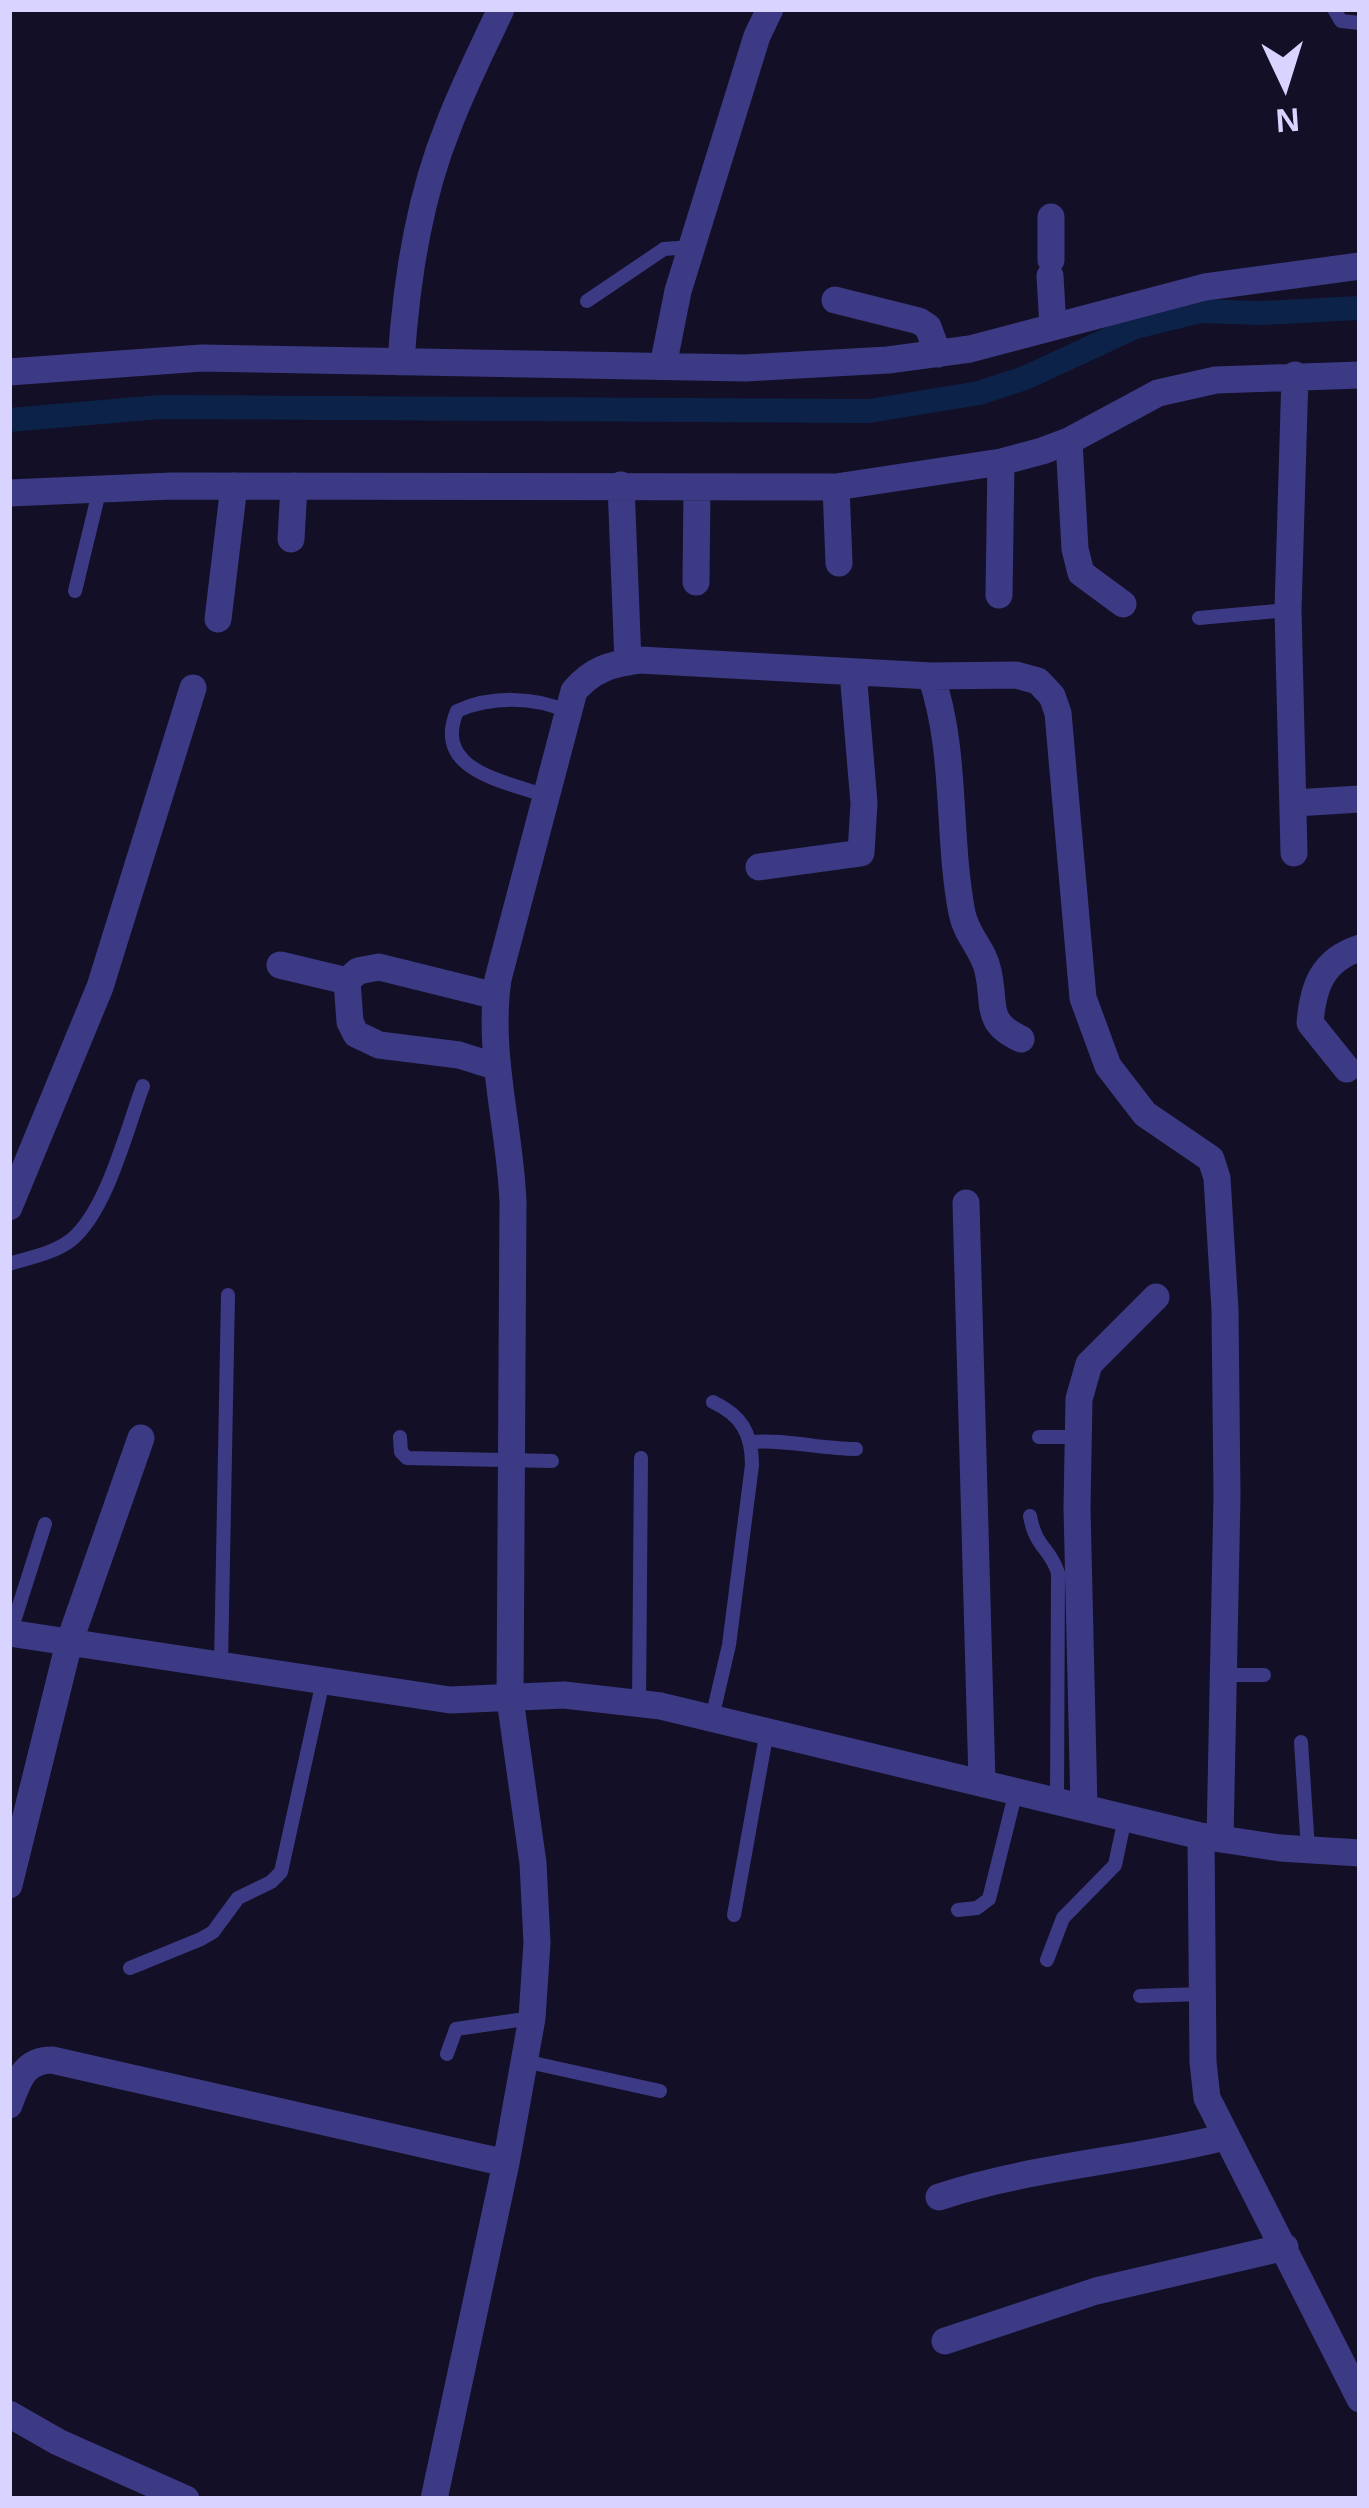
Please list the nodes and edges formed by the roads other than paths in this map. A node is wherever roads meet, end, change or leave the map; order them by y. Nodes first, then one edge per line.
1 (501, 9) edge
2 (770, 9) edge
3 (1334, 9) edge
4 (1360, 23) edge
5 (1051, 217) dead end
6 (692, 248) junction
7 (1360, 266) edge
8 (587, 301) dead end
9 (835, 301) dead end
10 (1053, 327) junction
11 (938, 354) junction
12 (401, 362) junction
13 (663, 367) junction
14 (9, 371) edge
15 (1295, 375) junction
16 (1360, 375) edge
17 (1069, 441) junction
18 (1001, 462) junction
19 (621, 485) junction
20 (234, 486) junction
21 (294, 486) junction
22 (836, 487) junction
23 (100, 488) junction
24 (697, 488) junction
25 (9, 493) edge
26 (291, 539) dead end
27 (838, 562) dead end
28 (696, 582) dead end
29 (75, 591) dead end
30 (999, 596) dead end
31 (1123, 604) dead end
32 (1288, 610) junction
33 (1199, 618) dead end
34 (218, 619) dead end
35 (628, 662) junction
36 (853, 672) junction
37 (931, 676) junction
38 (193, 688) dead end
39 (568, 712) junction
40 (546, 796) junction
41 (1360, 799) edge
42 (1295, 803) junction
43 (1294, 853) dead end
44 (759, 867) dead end
45 (1360, 948) edge
46 (280, 964) dead end
47 (347, 981) junction
48 (496, 996) junction
49 (1021, 1039) dead end
50 (497, 1067) junction
51 (1347, 1069) dead end
52 (143, 1086) dead end
53 (966, 1204) dead end
54 (9, 1207) edge
55 (9, 1264) edge
56 (228, 1295) dead end
57 (1156, 1297) dead end
58 (712, 1402) dead end
59 (400, 1437) dead end
60 (1039, 1437) dead end
61 (1078, 1437) junction
62 (142, 1438) dead end
63 (751, 1442) junction
64 (856, 1449) dead end
65 (641, 1458) dead end
66 (514, 1461) junction
67 (552, 1461) dead end
68 (1030, 1516) dead end
69 (45, 1524) dead end
70 (9, 1634) edge
71 (69, 1642) junction
72 (221, 1664) junction
73 (1223, 1675) junction
74 (1264, 1676) dead end
75 (323, 1682) junction
76 (510, 1699) junction
77 (639, 1703) junction
78 (712, 1718) junction
79 (767, 1731) junction
80 (1301, 1742) dead end
81 (982, 1782) junction
82 (1016, 1791) junction
83 (1071, 1804) junction
84 (1125, 1818) junction
85 (1211, 1837) junction
86 (1307, 1850) junction
87 (1360, 1853) edge
88 (9, 1885) edge
89 (958, 1910) dead end
90 (734, 1915) dead end
91 (1047, 1960) dead end
92 (130, 1967) dead end
93 (1202, 1994) junction
94 (1140, 1996) dead end
95 (532, 2018) junction
96 (447, 2054) dead end
97 (524, 2061) junction
98 (660, 2091) dead end
99 (9, 2105) edge
100 (1225, 2137) junction
101 (506, 2163) junction
102 (939, 2198) dead end
103 (1285, 2247) junction
104 (945, 2341) dead end
105 (1360, 2399) edge
106 (9, 2414) edge
107 (186, 2499) edge
108 (434, 2499) edge

1 - 12 street
2 - 6 street
3 - 4 lane
5 - 10 street
6 - 8 lane
6 - 13 street
7 - 10 street
9 - 11 street
10 - 11 street
11 - 13 street
12 - 13 street
12 - 14 street
15 - 16 street
15 - 17 street
15 - 32 street
17 - 18 street
17 - 31 street
18 - 22 street
18 - 30 street
19 - 21 street
19 - 24 street
19 - 35 street
20 - 21 street
20 - 23 street
20 - 34 street
21 - 26 street
22 - 24 street
22 - 27 street
23 - 25 street
23 - 29 lane
24 - 28 street
32 - 33 lane
32 - 42 street
35 - 36 street
35 - 39 street
36 - 37 street
36 - 44 street
37 - 49 street
37 - 73 street
38 - 54 street
39 - 40 street
39 - 40 lane
40 - 48 street
41 - 42 street
42 - 43 street
45 - 51 street
46 - 47 street
47 - 48 street
47 - 50 street
48 - 50 street
50 - 66 street
52 - 55 lane
53 - 81 street
56 - 72 lane
57 - 61 street
58 - 63 lane
59 - 66 lane
60 - 61 lane
61 - 83 street
62 - 71 street
63 - 64 lane
63 - 78 lane
65 - 77 lane
66 - 67 lane
66 - 76 street
68 - 83 lane
69 - 70 lane
70 - 71 street
71 - 72 street
71 - 88 street
72 - 75 street
73 - 74 lane
73 - 85 street
75 - 76 street
75 - 92 lane
76 - 77 street
76 - 95 street
77 - 78 street
78 - 79 street
79 - 81 street
79 - 90 lane
80 - 86 lane
81 - 82 street
82 - 83 street
82 - 89 lane
83 - 84 street
84 - 85 street
84 - 91 lane
85 - 86 street
85 - 93 street
86 - 87 street
93 - 94 lane
93 - 100 street
95 - 96 lane
95 - 97 street
97 - 98 lane
97 - 101 street
99 - 101 street
100 - 102 street
100 - 103 street
101 - 108 street
103 - 104 street
103 - 105 street
106 - 107 street

